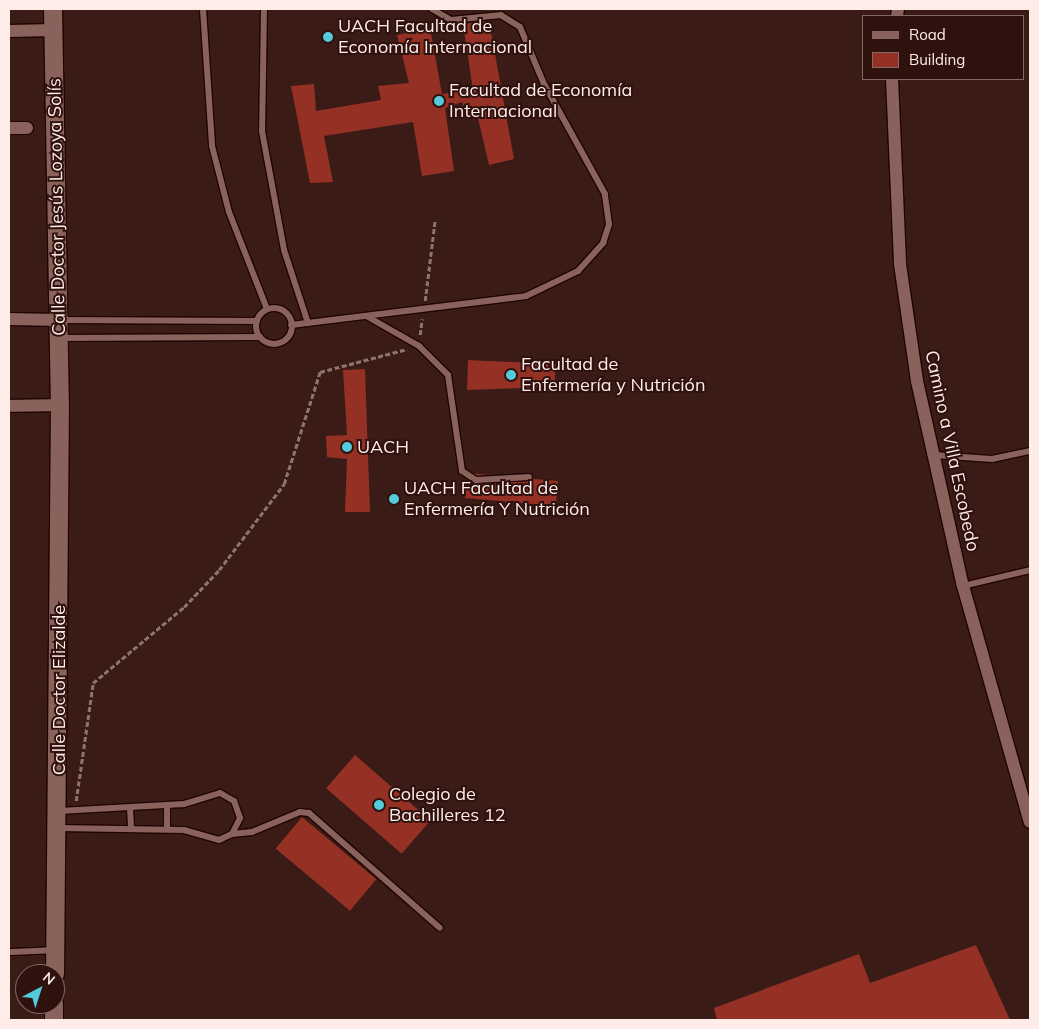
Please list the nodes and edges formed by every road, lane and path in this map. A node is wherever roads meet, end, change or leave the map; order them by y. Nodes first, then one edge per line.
1 (53, 9) edge
2 (203, 9) edge
3 (264, 9) edge
4 (432, 9) edge
5 (54, 30) junction
6 (9, 31) edge
7 (892, 80) edge
8 (9, 128) edge
9 (27, 128) dead end
10 (435, 220) dead end
11 (268, 309) junction
12 (424, 310) junction
13 (368, 317) junction
14 (9, 319) edge
15 (58, 320) junction
16 (256, 321) junction
17 (308, 323) junction
18 (291, 325) junction
19 (260, 337) junction
20 (59, 338) junction
21 (419, 346) junction
22 (60, 405) junction
23 (9, 406) edge
24 (1030, 451) edge
25 (932, 455) junction
26 (529, 477) dead end
27 (1030, 570) edge
28 (963, 586) junction
29 (167, 806) junction
30 (130, 808) junction
31 (64, 816) junction
32 (1030, 822) edge
33 (131, 829) junction
34 (167, 830) junction
35 (232, 834) junction
36 (440, 928) dead end
37 (55, 950) junction
38 (9, 952) edge
39 (55, 964) edge

1 - 5 street, Calle Doctor Jesús Lozoya Solís
2 - 11 lane
3 - 17 lane
4 - 12 lane
5 - 6 street
5 - 15 street, Calle Doctor Jesús Lozoya Solís
7 - 25 street, Camino a Villa Escobedo
8 - 9 street
10 - 12 path
11 - 16 lane
11 - 18 lane
12 - 13 lane
12 - 21 path
13 - 17 lane
13 - 21 lane
14 - 15 street
15 - 16 lane
15 - 20 street, Calle Doctor Jesús Lozoya Solís
16 - 19 lane
17 - 18 lane
18 - 19 lane
19 - 20 lane
20 - 22 street, Calle Doctor Jesús Lozoya Solís
21 - 26 lane
21 - 31 path
22 - 23 street
22 - 31 street, Calle Doctor Elizalde
24 - 25 lane
25 - 28 street, Camino a Villa Escobedo
27 - 28 lane
28 - 32 street, Camino a Villa Escobedo
29 - 30 lane
29 - 34 lane
29 - 35 lane
30 - 31 lane
30 - 33 lane
31 - 33 lane
31 - 37 street, Calle Doctor Elizalde
33 - 34 lane
34 - 35 lane
35 - 36 lane
37 - 38 lane
37 - 39 street, Calle Doctor Elizalde

